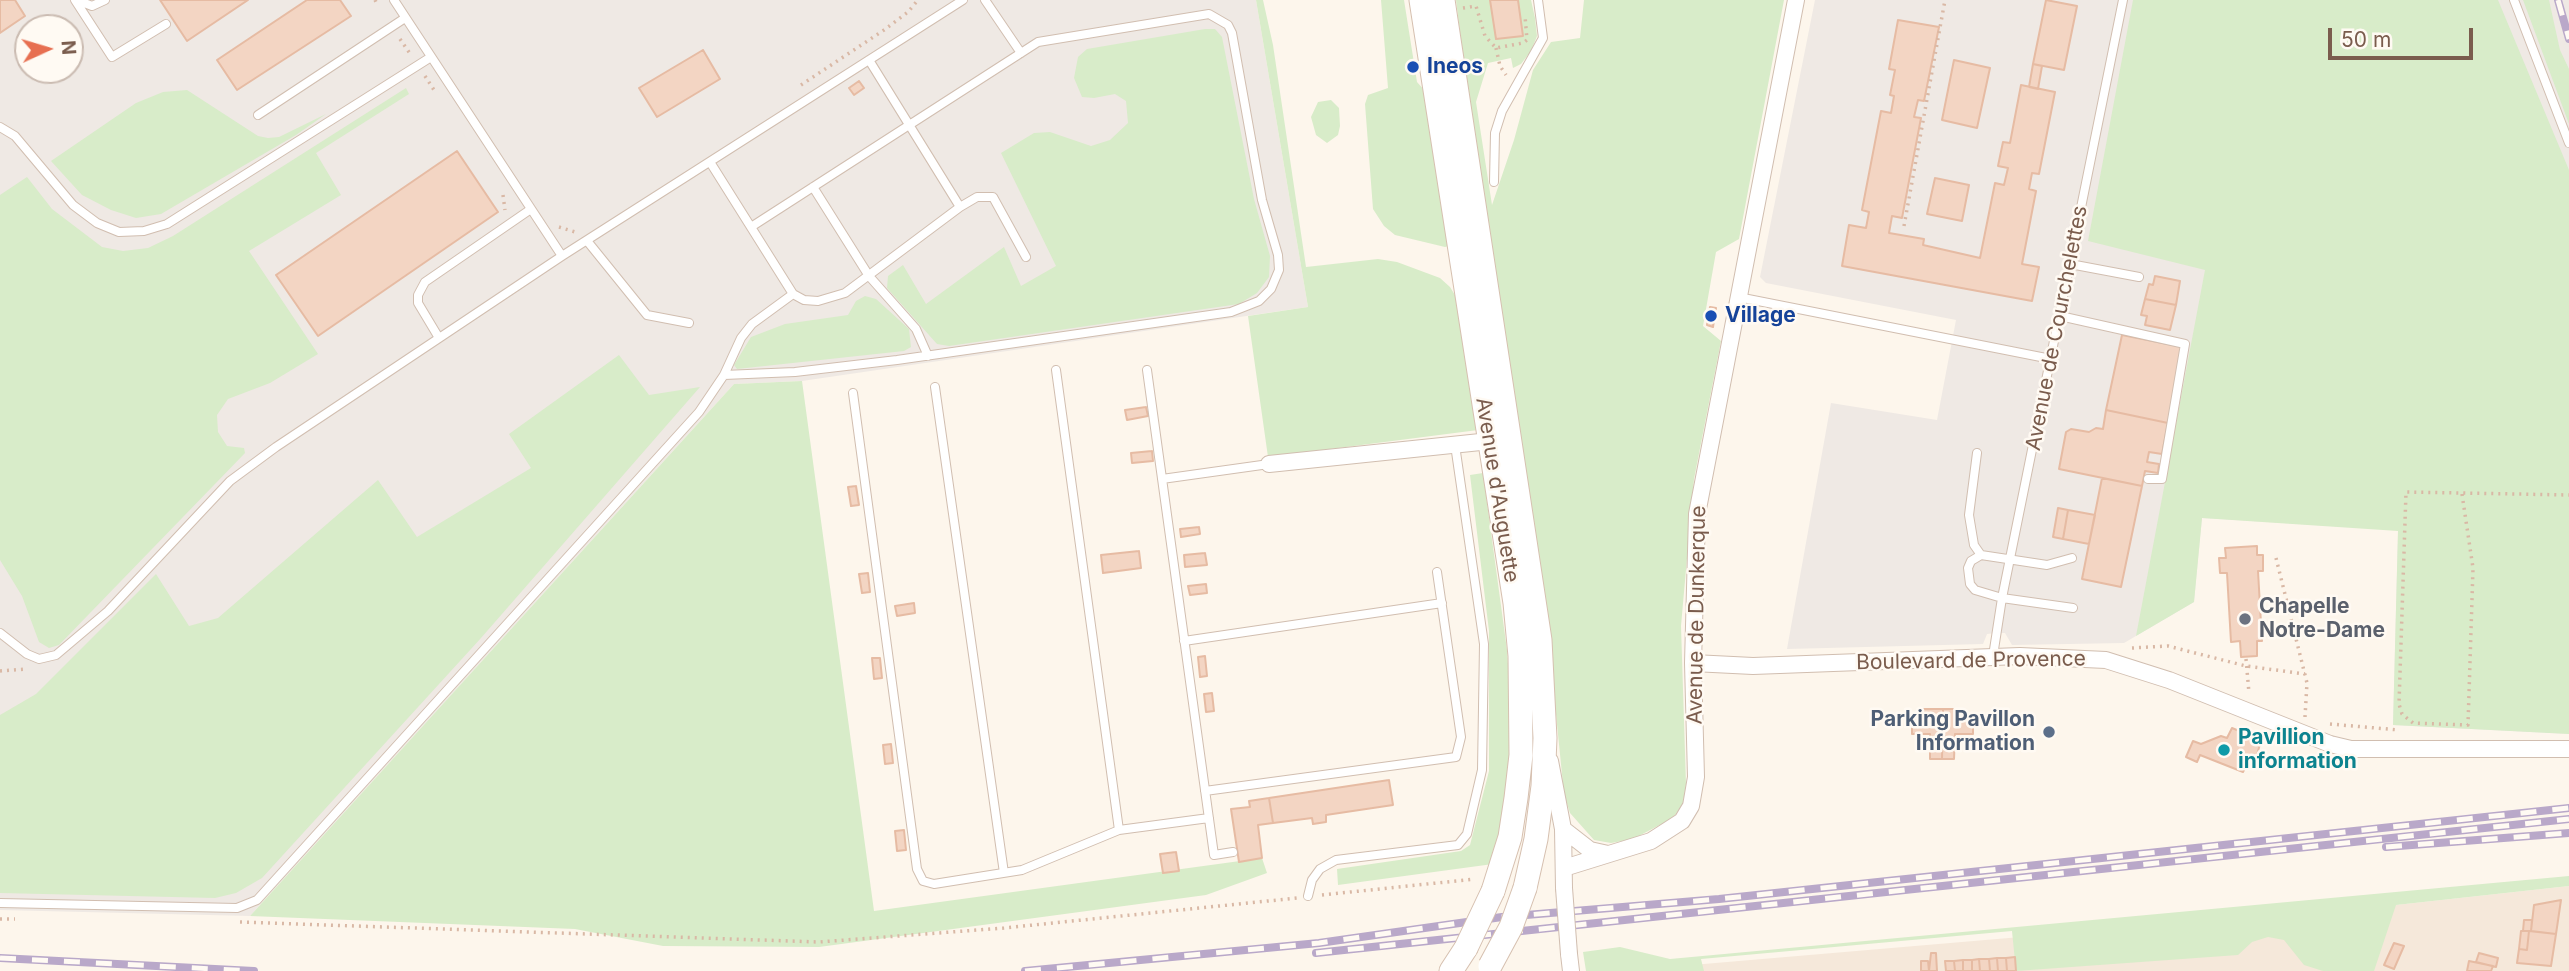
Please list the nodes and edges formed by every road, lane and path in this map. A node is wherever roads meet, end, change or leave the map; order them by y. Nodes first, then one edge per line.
1 (76, 0) edge
2 (105, 0) edge
3 (394, 0) edge
4 (963, 0) edge
5 (985, 0) edge
6 (1422, 0) edge
7 (1538, 0) edge
8 (1796, 0) edge
9 (1945, 0) edge
10 (2123, 0) edge
11 (2514, 0) edge
12 (1448, 5) edge
13 (1525, 14) dead end
14 (405, 18) junction
15 (166, 24) dead end
16 (400, 39) dead end
17 (1496, 48) junction
18 (1021, 53) junction
19 (431, 57) junction
20 (869, 60) junction
21 (418, 65) junction
22 (1517, 86) junction
23 (441, 99) dead end
24 (258, 115) dead end
25 (909, 125) junction
26 (0, 127) edge
27 (2569, 143) edge
28 (710, 162) junction
29 (1494, 182) dead end
30 (813, 187) junction
31 (960, 207) junction
32 (531, 209) junction
33 (1904, 226) dead end
34 (751, 227) junction
35 (588, 242) junction
36 (562, 256) junction
37 (1026, 257) dead end
38 (2070, 264) junction
39 (869, 276) junction
40 (2139, 277) dead end
41 (793, 294) junction
42 (1738, 297) junction
43 (2060, 316) junction
44 (689, 323) dead end
45 (439, 338) junction
46 (928, 356) junction
47 (2051, 359) junction
48 (1056, 370) dead end
49 (1147, 370) dead end
50 (724, 375) junction
51 (935, 387) dead end
52 (853, 393) dead end
53 (1490, 441) junction
54 (1455, 445) junction
55 (1977, 453) dead end
56 (1269, 464) joint
57 (2148, 479) dead end
58 (1162, 480) junction
59 (2462, 494) junction
60 (2569, 495) edge
61 (1981, 555) junction
62 (2072, 558) dead end
63 (2276, 558) dead end
64 (2011, 559) junction
65 (1437, 572) dead end
66 (2002, 598) junction
67 (1442, 603) junction
68 (2073, 608) dead end
69 (0, 633) edge
70 (1184, 641) junction
71 (2134, 648) dead end
72 (1993, 656) junction
73 (2246, 659) dead end
74 (1693, 663) junction
75 (2246, 666) junction
76 (2305, 674) junction
77 (2248, 688) dead end
78 (2318, 723) dead end
79 (2392, 729) dead end
80 (2301, 733) junction
81 (1545, 738) junction
82 (2569, 750) edge
83 (1205, 791) junction
84 (1209, 818) junction
85 (1563, 829) junction
86 (1119, 830) junction
87 (1233, 852) dead end
88 (1611, 855) junction
89 (1564, 868) junction
90 (1004, 873) junction
91 (1496, 884) junction
92 (1308, 896) junction
93 (0, 903) edge
94 (26, 918) dead end
95 (0, 919) edge
96 (233, 922) dead end
97 (1571, 963) edge
98 (1468, 967) edge

1 - 2 lane
1 - 15 lane
3 - 14 lane
4 - 20 lane
5 - 18 lane
6 - 53 main road, Avenue d'Auguette
7 - 22 lane
8 - 42 street, Avenue de Dunkerque
9 - 33 path
10 - 38 lane, Avenue de Courchelettes
11 - 27 lane
12 - 17 path
12 - 81 main road, Avenue d'Auguette
13 - 17 path
14 - 19 lane
14 - 24 lane
16 - 21 path
17 - 22 path
18 - 25 lane
18 - 46 lane
19 - 21 lane
19 - 32 lane
20 - 25 lane
20 - 28 lane
21 - 23 path
21 - 26 lane
22 - 29 lane
25 - 30 lane
25 - 31 lane
28 - 34 lane
28 - 35 lane
30 - 34 lane
30 - 39 lane
31 - 37 lane
31 - 39 lane
32 - 36 lane
32 - 45 lane
34 - 41 lane
35 - 36 lane
35 - 44 lane
36 - 45 lane
38 - 40 lane
38 - 43 lane, Avenue de Courchelettes
39 - 41 lane
39 - 46 lane
41 - 50 lane
42 - 47 lane
42 - 74 street, Avenue de Dunkerque
43 - 47 lane, Avenue de Courchelettes
43 - 57 lane
45 - 69 lane
46 - 50 lane
47 - 64 lane, Avenue de Courchelettes
48 - 86 lane
49 - 58 lane
50 - 93 lane
51 - 90 lane
52 - 90 lane
53 - 54 street
53 - 91 main road, Avenue d'Auguette
54 - 56 street
54 - 92 lane
55 - 61 lane
56 - 58 lane
58 - 70 lane
59 - 59 path
59 - 60 path
61 - 64 lane
61 - 66 lane
62 - 64 lane
63 - 76 path
64 - 66 lane, Avenue de Courchelettes
65 - 67 lane
66 - 68 lane
66 - 72 lane, Avenue de Courchelettes
67 - 70 lane
67 - 83 lane
70 - 83 lane
71 - 75 path
72 - 74 street, Boulevard de Provence
72 - 80 street, Boulevard de Provence
73 - 75 path
74 - 88 street, Avenue de Dunkerque
75 - 76 path
75 - 77 path
76 - 80 path
78 - 79 path
80 - 82 street, Boulevard de Provence
81 - 85 street
81 - 98 main road, Avenue d'Auguette, bridge
83 - 84 lane
84 - 86 lane
84 - 87 lane
85 - 88 street
85 - 89 street
86 - 90 lane
88 - 89 street, Avenue de Dunkerque
89 - 97 street, bridge
91 - 92 path
91 - 98 main road, Avenue d'Auguette, bridge
92 - 96 path
94 - 95 path

